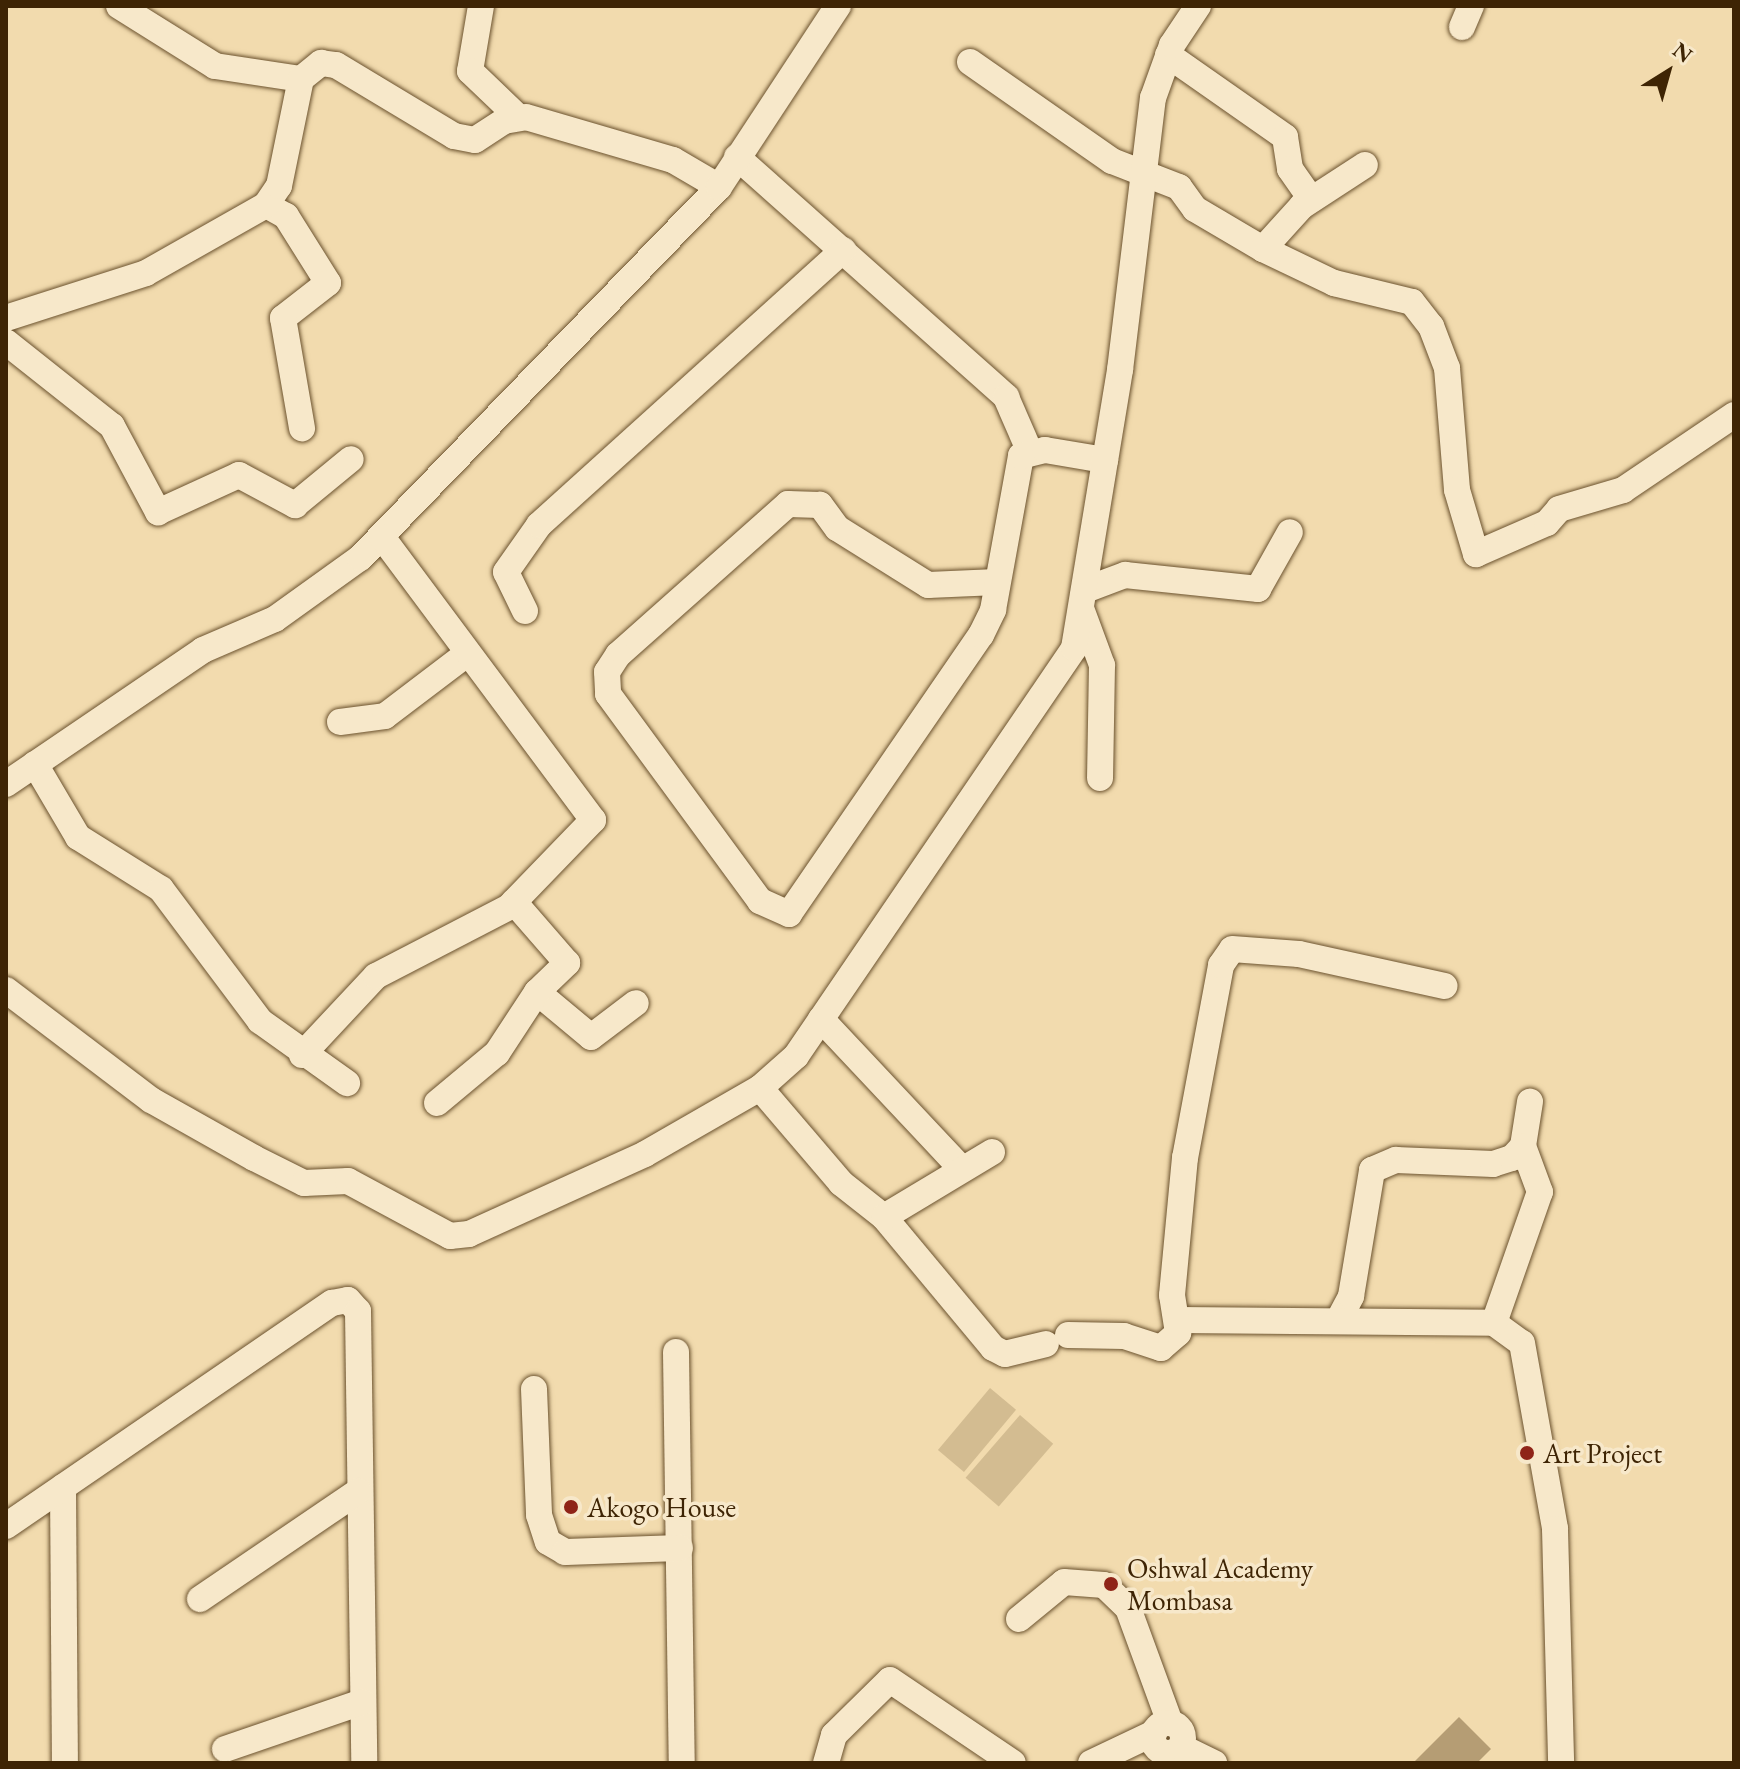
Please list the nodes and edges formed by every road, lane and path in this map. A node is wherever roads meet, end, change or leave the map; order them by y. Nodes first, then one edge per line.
1 (119, 6) edge
2 (481, 6) edge
3 (838, 6) edge
4 (1198, 6) edge
5 (1168, 55) junction
6 (970, 62) dead end
7 (301, 79) junction
8 (517, 116) junction
9 (737, 157) junction
10 (1365, 165) dead end
11 (1143, 175) junction
12 (719, 187) junction
13 (1311, 199) junction
14 (266, 205) junction
15 (1263, 249) junction
16 (843, 250) junction
17 (6, 318) edge
18 (6, 342) edge
19 (1734, 415) edge
20 (302, 428) dead end
21 (1029, 450) junction
22 (351, 459) dead end
23 (1105, 460) junction
24 (1290, 532) dead end
25 (382, 537) junction
26 (997, 582) junction
27 (1083, 600) junction
28 (525, 611) dead end
29 (468, 653) junction
30 (340, 722) dead end
31 (35, 764) junction
32 (1100, 778) dead end
33 (6, 784) edge
34 (514, 902) junction
35 (1445, 986) dead end
36 (6, 990) edge
37 (537, 992) junction
38 (636, 1003) dead end
39 (821, 1019) junction
40 (302, 1055) junction
41 (347, 1083) dead end
42 (760, 1088) junction
43 (1530, 1102) dead end
44 (437, 1103) dead end
45 (1523, 1146) junction
46 (992, 1152) dead end
47 (960, 1167) junction
48 (884, 1217) junction
49 (1339, 1319) junction
50 (1179, 1320) junction
51 (1494, 1323) junction
52 (676, 1352) dead end
53 (534, 1389) dead end
54 (63, 1487) junction
55 (359, 1491) junction
56 (6, 1526) edge
57 (680, 1548) junction
58 (200, 1599) dead end
59 (1019, 1619) dead end
60 (362, 1702) junction
61 (1167, 1744) edge
62 (225, 1749) dead end
63 (65, 1763) edge
64 (364, 1763) edge
65 (682, 1763) edge
66 (826, 1763) edge
67 (1013, 1763) edge
68 (1091, 1763) edge
69 (1214, 1763) edge
70 (1561, 1763) edge

1 - 7 street
2 - 8 street
3 - 9 street
4 - 5 street
5 - 11 street
5 - 13 street
6 - 11 street
7 - 8 street
7 - 14 street
8 - 12 street
9 - 12 street
9 - 16 street
10 - 13 street
11 - 15 street
11 - 23 street
12 - 25 street
13 - 15 street
14 - 17 street
14 - 20 street
15 - 19 street
16 - 21 street
16 - 28 street
18 - 22 street
21 - 23 street
21 - 26 street
23 - 27 street
24 - 27 street
25 - 29 street
25 - 31 street
26 - 26 street
27 - 32 street
27 - 39 street
29 - 30 street
29 - 34 street
31 - 33 street
31 - 40 street
34 - 37 street
34 - 40 street
35 - 50 street
36 - 42 street
37 - 38 street
37 - 44 street
39 - 42 street
39 - 47 street
40 - 41 street
42 - 48 street
43 - 45 street
45 - 49 street
45 - 51 street
46 - 47 street
47 - 48 street
48 - 50 street
49 - 50 street
49 - 51 street
51 - 70 street
52 - 57 street
53 - 57 street
54 - 55 street
54 - 56 street
54 - 63 street
55 - 58 street
55 - 60 street
57 - 65 street
59 - 61 street
60 - 62 street
60 - 64 street
61 - 68 street
61 - 69 street
66 - 67 street

